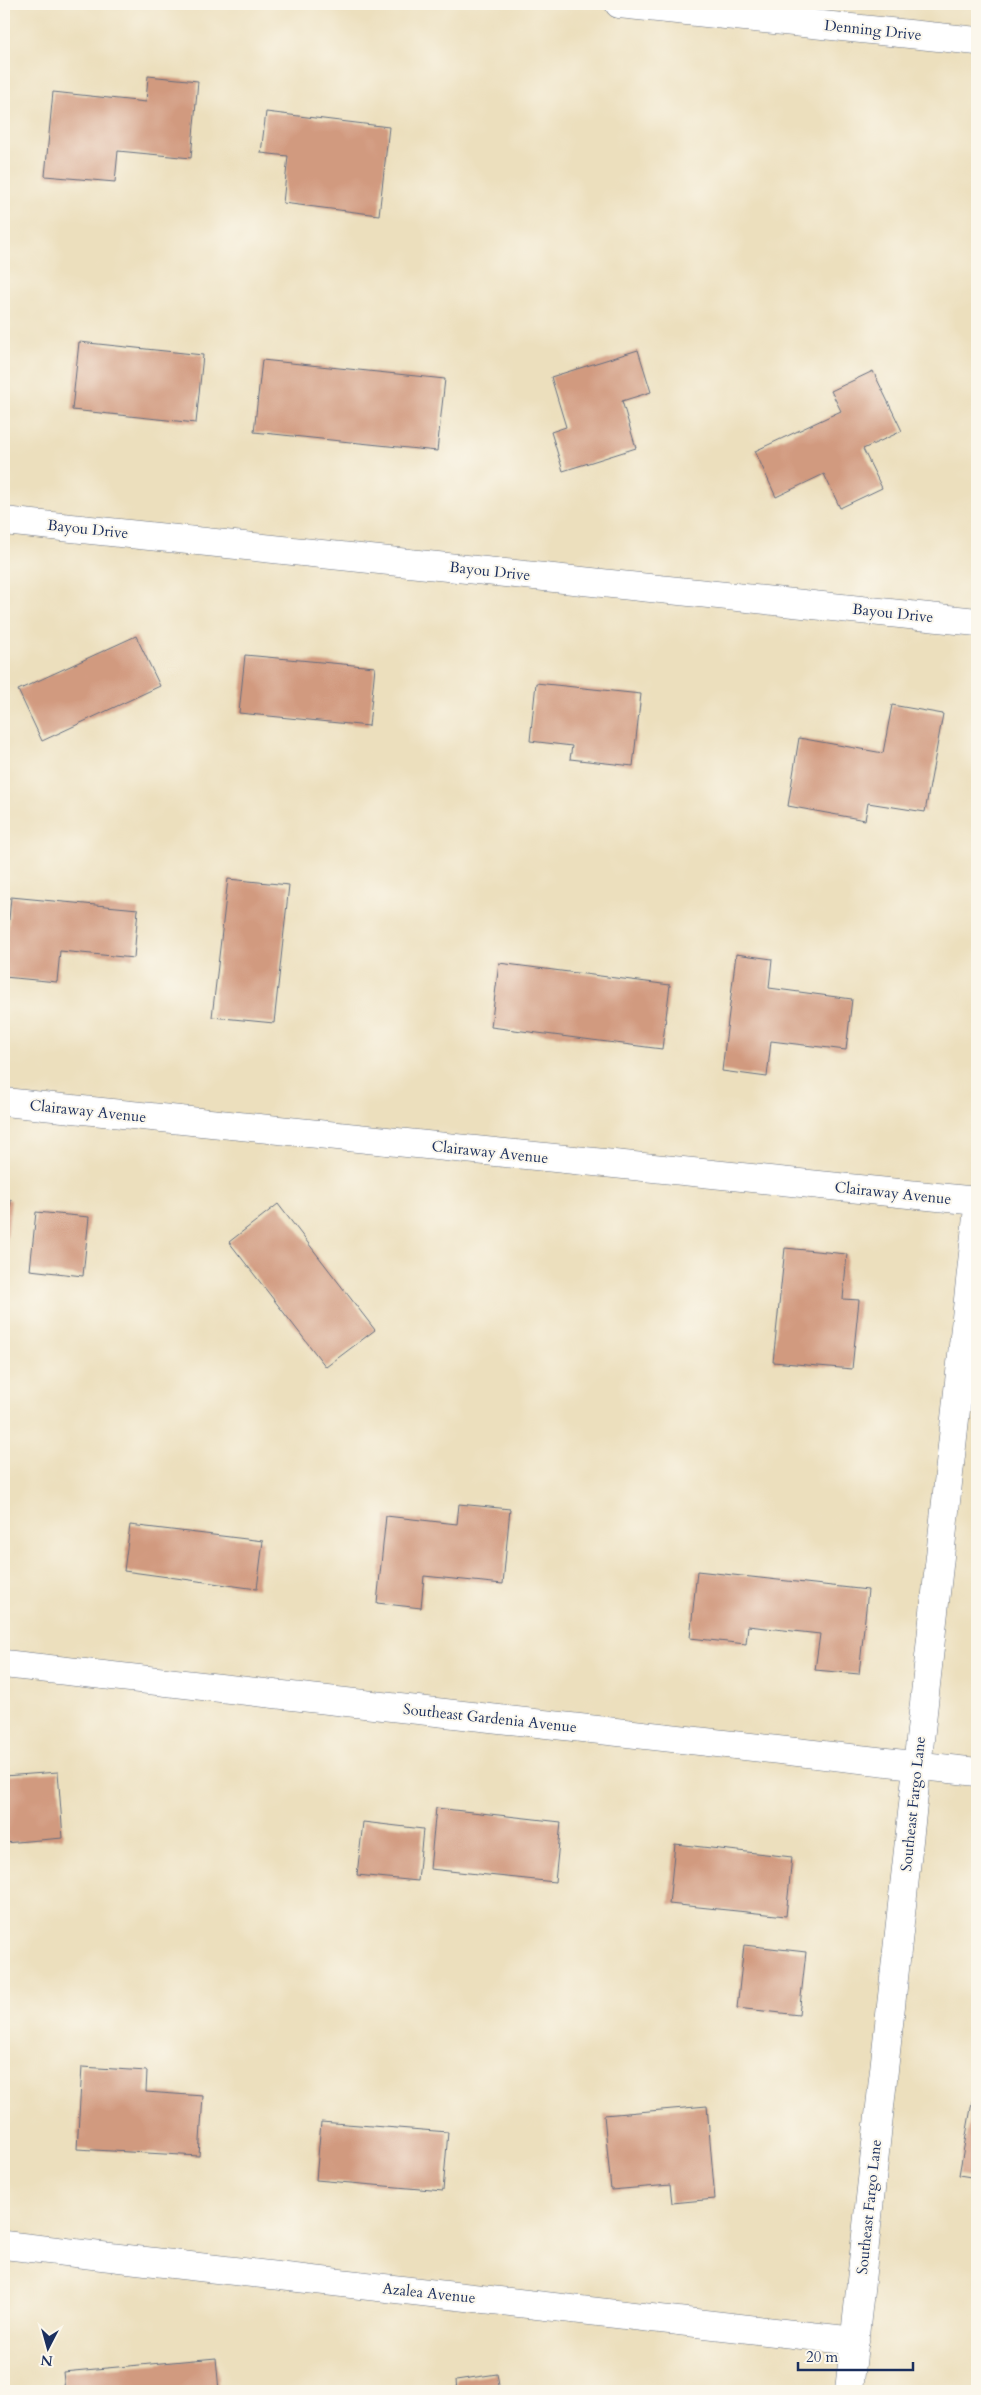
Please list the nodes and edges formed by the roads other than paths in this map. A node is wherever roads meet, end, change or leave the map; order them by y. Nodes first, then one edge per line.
1 (619, 4) edge
2 (977, 41) edge
3 (4, 521) edge
4 (977, 622) edge
5 (4, 1102) edge
6 (977, 1201) edge
7 (977, 1217) edge
8 (4, 1664) edge
9 (917, 1765) junction
10 (977, 1772) edge
11 (4, 2244) edge
12 (854, 2341) junction
13 (849, 2391) edge

1 - 2 street, Denning Drive
3 - 4 street, Bayou Drive
5 - 6 street, Clairaway Avenue
7 - 9 street, Southeast Fargo Lane
8 - 9 street, Southeast Gardenia Avenue
9 - 10 street, Southeast Gardenia Avenue
9 - 12 street, Southeast Fargo Lane
11 - 12 street, Azalea Avenue
12 - 13 street, Southeast Fargo Lane

